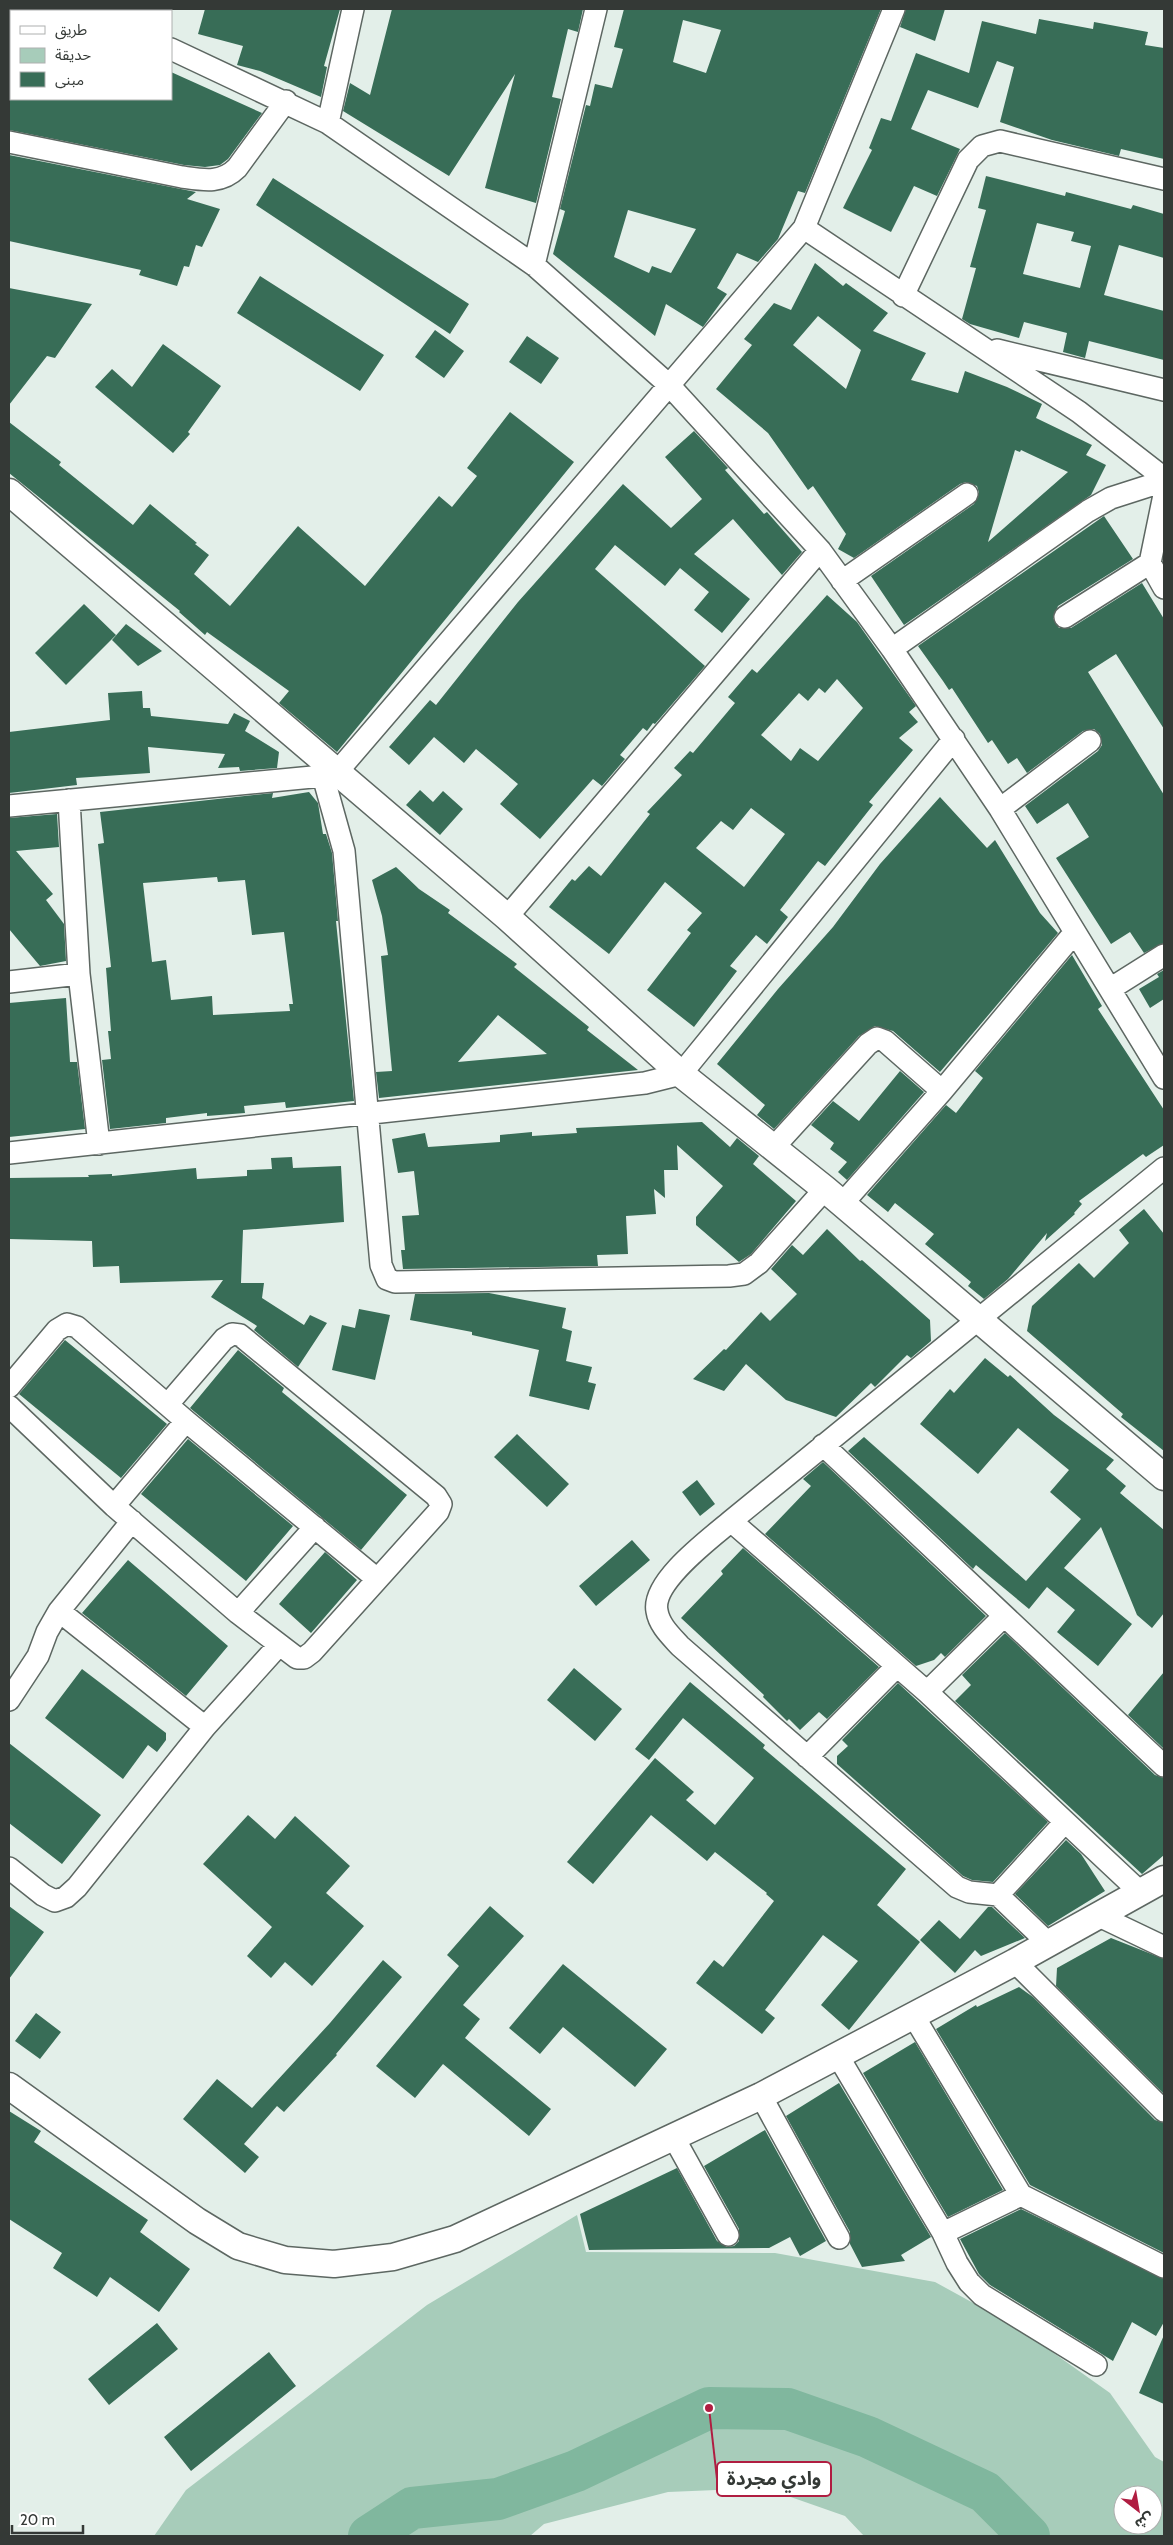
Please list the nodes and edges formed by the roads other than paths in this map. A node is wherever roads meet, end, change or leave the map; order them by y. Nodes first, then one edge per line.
1 (353, 9) edge
2 (596, 9) edge
3 (894, 9) edge
4 (172, 49) edge
5 (286, 101) junction
6 (328, 123) junction
7 (9, 142) edge
8 (1164, 178) edge
9 (804, 228) junction
10 (534, 265) junction
11 (903, 296) junction
12 (983, 347) junction
13 (669, 385) junction
14 (1164, 390) edge
15 (1164, 479) edge
16 (9, 492) edge
17 (967, 494) dead end
18 (1164, 495) edge
19 (820, 550) junction
20 (1150, 563) junction
21 (842, 582) junction
22 (1164, 588) edge
23 (1064, 617) dead end
24 (892, 650) junction
25 (954, 739) junction
26 (1090, 741) dead end
27 (330, 774) junction
28 (69, 800) junction
29 (9, 806) edge
30 (1000, 809) junction
31 (507, 917) junction
32 (1075, 932) junction
33 (1164, 955) edge
34 (78, 974) junction
35 (9, 982) edge
36 (1110, 989) junction
37 (680, 1074) junction
38 (1164, 1078) edge
39 (942, 1092) junction
40 (369, 1114) junction
41 (99, 1144) junction
42 (774, 1146) junction
43 (9, 1153) edge
44 (1164, 1168) edge
45 (834, 1196) junction
46 (981, 1318) junction
47 (9, 1387) edge
48 (168, 1404) junction
49 (9, 1406) edge
50 (186, 1421) junction
51 (823, 1445) junction
52 (1164, 1476) edge
53 (114, 1506) junction
54 (132, 1521) junction
55 (731, 1521) junction
56 (315, 1528) junction
57 (377, 1578) junction
58 (59, 1611) junction
59 (238, 1613) junction
60 (1004, 1616) junction
61 (279, 1645) junction
62 (896, 1667) junction
63 (927, 1692) junction
64 (9, 1700) edge
65 (204, 1728) junction
66 (807, 1757) junction
67 (1164, 1766) edge
68 (1065, 1822) junction
69 (9, 1868) edge
70 (1164, 1879) edge
71 (1140, 1892) junction
72 (998, 1895) junction
73 (1098, 1915) junction
74 (1047, 1942) junction
75 (1164, 1947) edge
76 (1015, 1962) junction
77 (913, 2015) junction
78 (838, 2056) junction
79 (9, 2086) edge
80 (761, 2096) junction
81 (1164, 2111) edge
82 (674, 2138) junction
83 (1021, 2195) junction
84 (943, 2233) junction
85 (728, 2235) dead end
86 (838, 2238) dead end
87 (1164, 2267) edge
88 (1096, 2365) dead end

1 - 6 street
2 - 10 street
3 - 9 street
4 - 5 street
5 - 6 street
5 - 7 street
6 - 10 street
8 - 11 street
9 - 11 street
9 - 13 street
10 - 13 street
11 - 12 street
12 - 14 street
12 - 15 street
13 - 19 street
13 - 27 street
15 - 24 street
16 - 27 street
17 - 21 street
18 - 20 street
19 - 21 street
19 - 31 street
20 - 22 street
20 - 23 street
21 - 24 street
24 - 25 street
25 - 30 street
25 - 37 street
26 - 30 street
27 - 28 street
27 - 31 street
27 - 40 street
28 - 29 street
28 - 34 street
30 - 32 street
31 - 37 street
32 - 36 street
32 - 39 street
33 - 36 street
34 - 35 street
34 - 41 street
36 - 38 street
37 - 40 street
37 - 42 street
39 - 42 street
39 - 45 street
40 - 41 street
40 - 45 street
41 - 43 street
42 - 45 street
44 - 46 street
45 - 46 street
46 - 51 street
46 - 52 street
47 - 48 street
48 - 50 street
48 - 57 street
49 - 53 street
50 - 53 street
50 - 56 street
51 - 55 street
51 - 60 street
53 - 54 street
54 - 58 street
54 - 59 street
55 - 62 street
55 - 66 street
56 - 57 street
56 - 59 street
57 - 61 street
58 - 64 street
58 - 65 street
59 - 61 street
60 - 63 street
60 - 67 street
61 - 65 street
62 - 63 street
62 - 66 street
63 - 68 street
65 - 69 street
66 - 72 street
68 - 71 street
68 - 72 street
70 - 71 street
71 - 73 street
72 - 74 street
73 - 74 street
73 - 75 street
74 - 76 street
76 - 77 street
76 - 81 street
77 - 78 street
77 - 83 street
78 - 80 street
78 - 84 street
79 - 82 street
80 - 82 street
80 - 86 street
82 - 85 street
83 - 84 street
83 - 87 street
84 - 88 street

